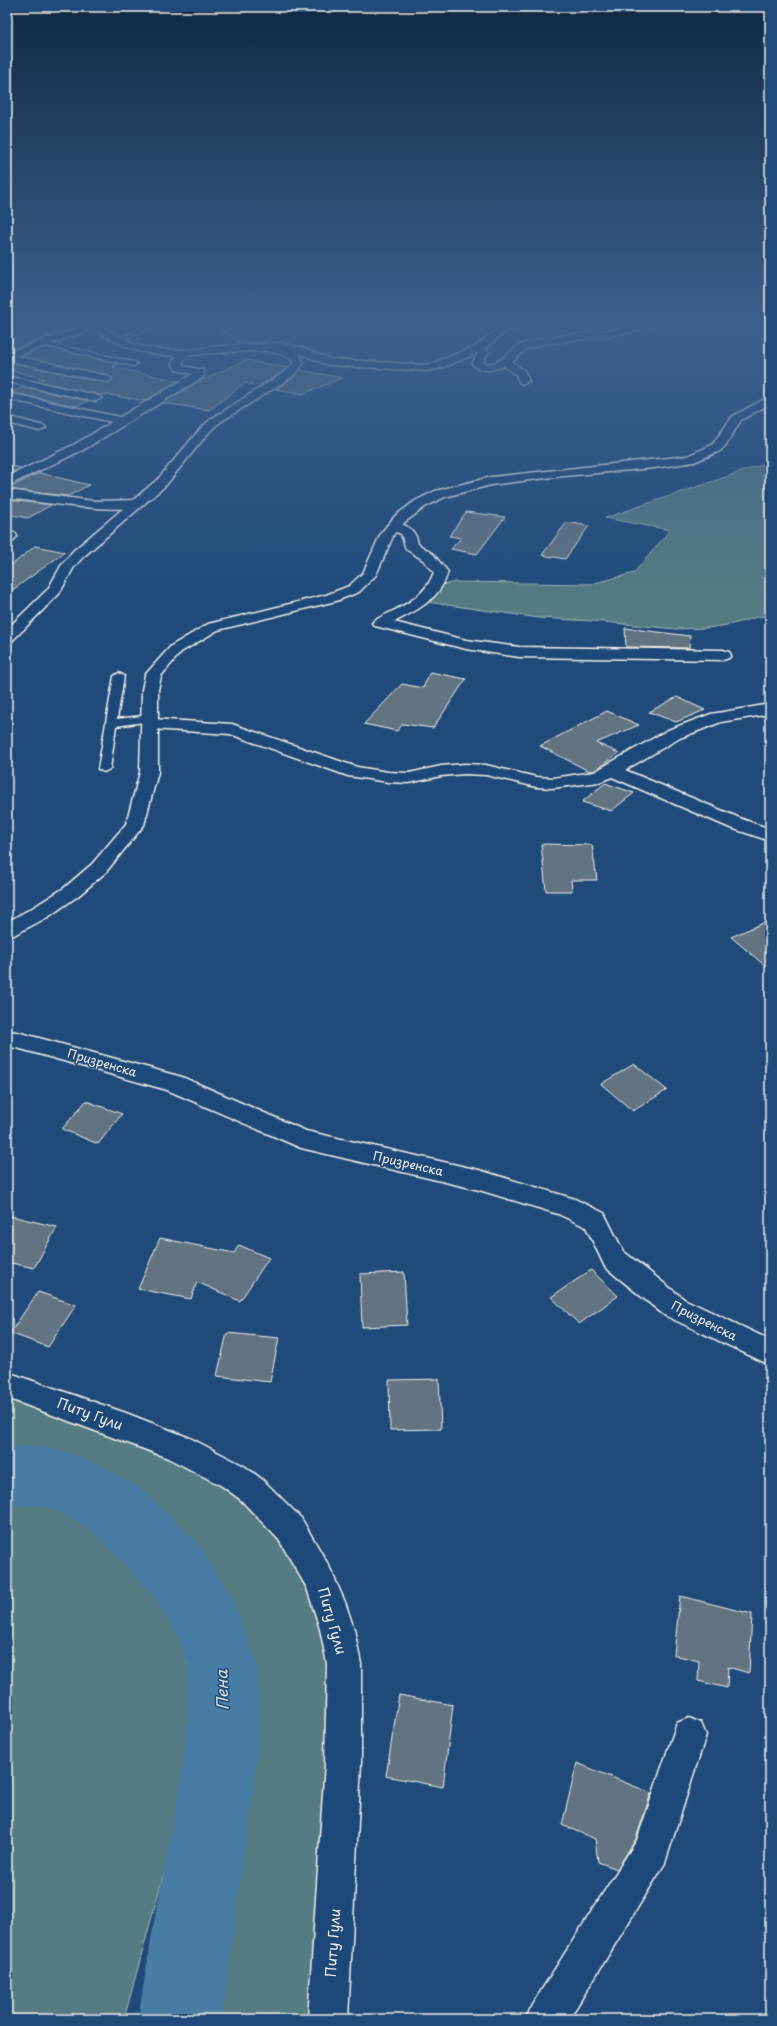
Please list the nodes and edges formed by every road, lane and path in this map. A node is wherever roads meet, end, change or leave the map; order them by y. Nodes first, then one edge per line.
1 (102, 417) edge
2 (129, 417) edge
3 (221, 417) edge
4 (738, 417) edge
5 (7, 419) edge
6 (122, 421) junction
7 (40, 428) dead end
8 (7, 482) edge
9 (7, 494) edge
10 (137, 504) junction
11 (394, 526) junction
12 (7, 638) edge
13 (723, 656) dead end
14 (119, 676) dead end
15 (770, 709) edge
16 (151, 721) junction
17 (112, 723) junction
18 (104, 769) dead end
19 (613, 771) junction
20 (770, 835) edge
21 (7, 930) edge
22 (7, 1039) edge
23 (770, 1353) edge
24 (7, 1386) edge
25 (689, 1736) dead end
26 (328, 2019) edge
27 (546, 2019) edge

1 - 6 street
2 - 6 street
3 - 10 street
4 - 11 street
5 - 7 street
6 - 8 street
9 - 10 street
10 - 12 street
11 - 13 street
11 - 16 street
14 - 17 lane
15 - 19 street
16 - 17 lane
16 - 19 street
16 - 21 street
17 - 18 lane
19 - 20 street
22 - 23 street, Призренска
24 - 26 street, Питу Гули
25 - 27 street

